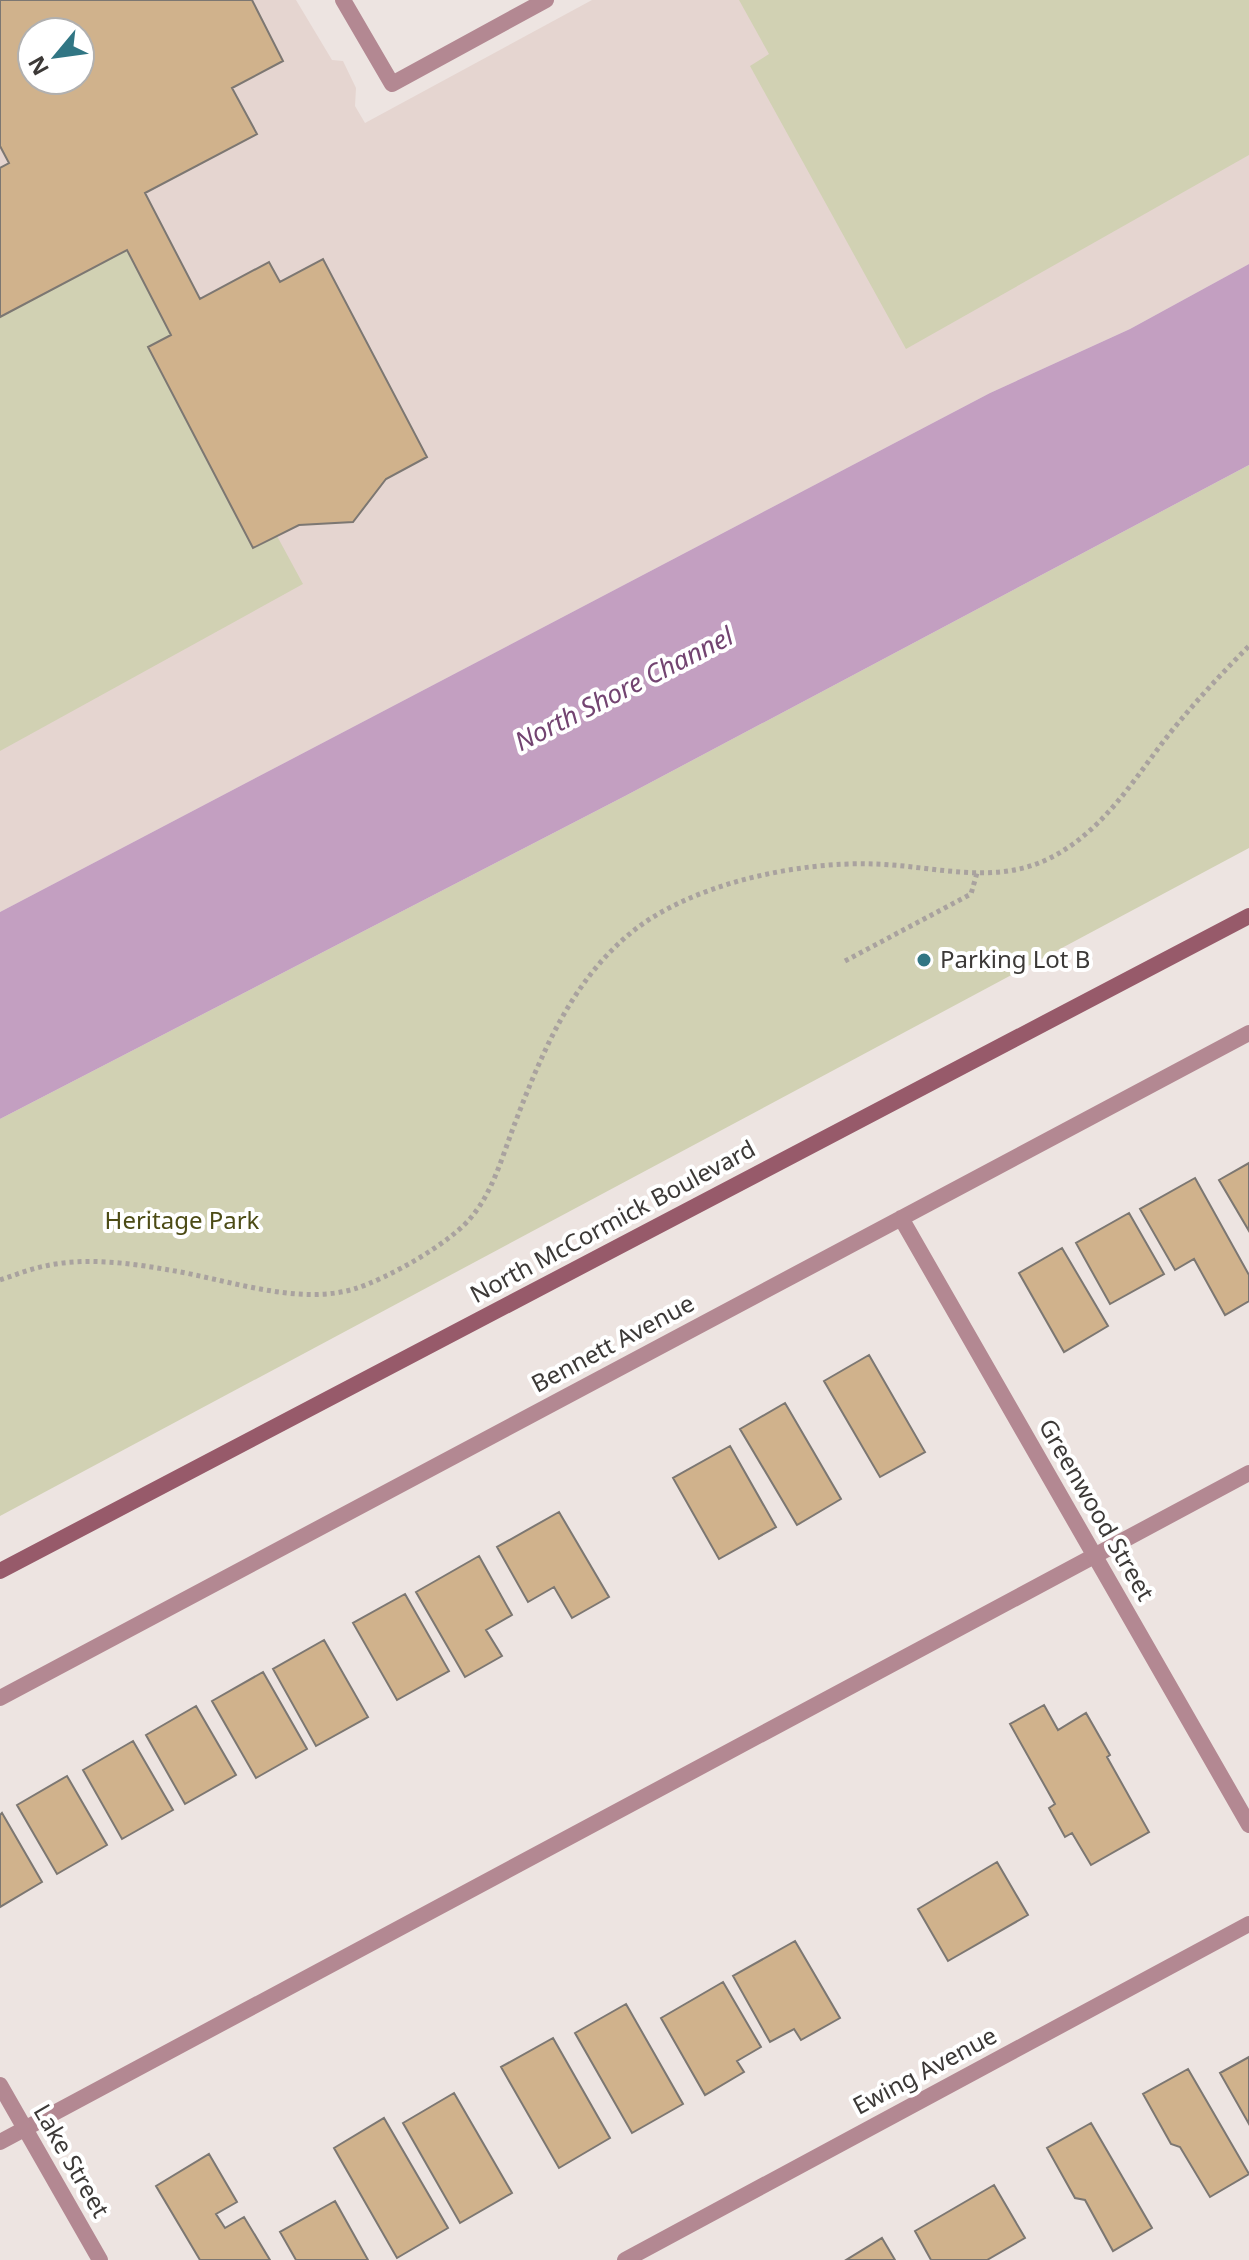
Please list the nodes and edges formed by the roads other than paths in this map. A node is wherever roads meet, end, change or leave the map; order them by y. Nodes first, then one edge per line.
1 (343, 0) edge
2 (546, 0) edge
3 (1249, 916) edge
4 (1249, 1033) edge
5 (901, 1218) junction
6 (1249, 1473) edge
7 (1095, 1556) junction
8 (0, 1571) edge
9 (0, 1698) edge
10 (1249, 1825) edge
11 (1249, 1924) edge
12 (0, 2085) edge
13 (25, 2128) junction
14 (0, 2142) edge
15 (100, 2260) edge
16 (625, 2260) edge

1 - 2 street
3 - 8 main road, North McCormick Boulevard
4 - 5 street, Bennett Avenue
5 - 7 street, Greenwood Street
5 - 9 street, Bennett Avenue
6 - 7 street
7 - 10 street, Greenwood Street
7 - 13 street
11 - 16 street, Ewing Avenue
12 - 13 street, Lake Street
13 - 14 street
13 - 15 street, Lake Street

